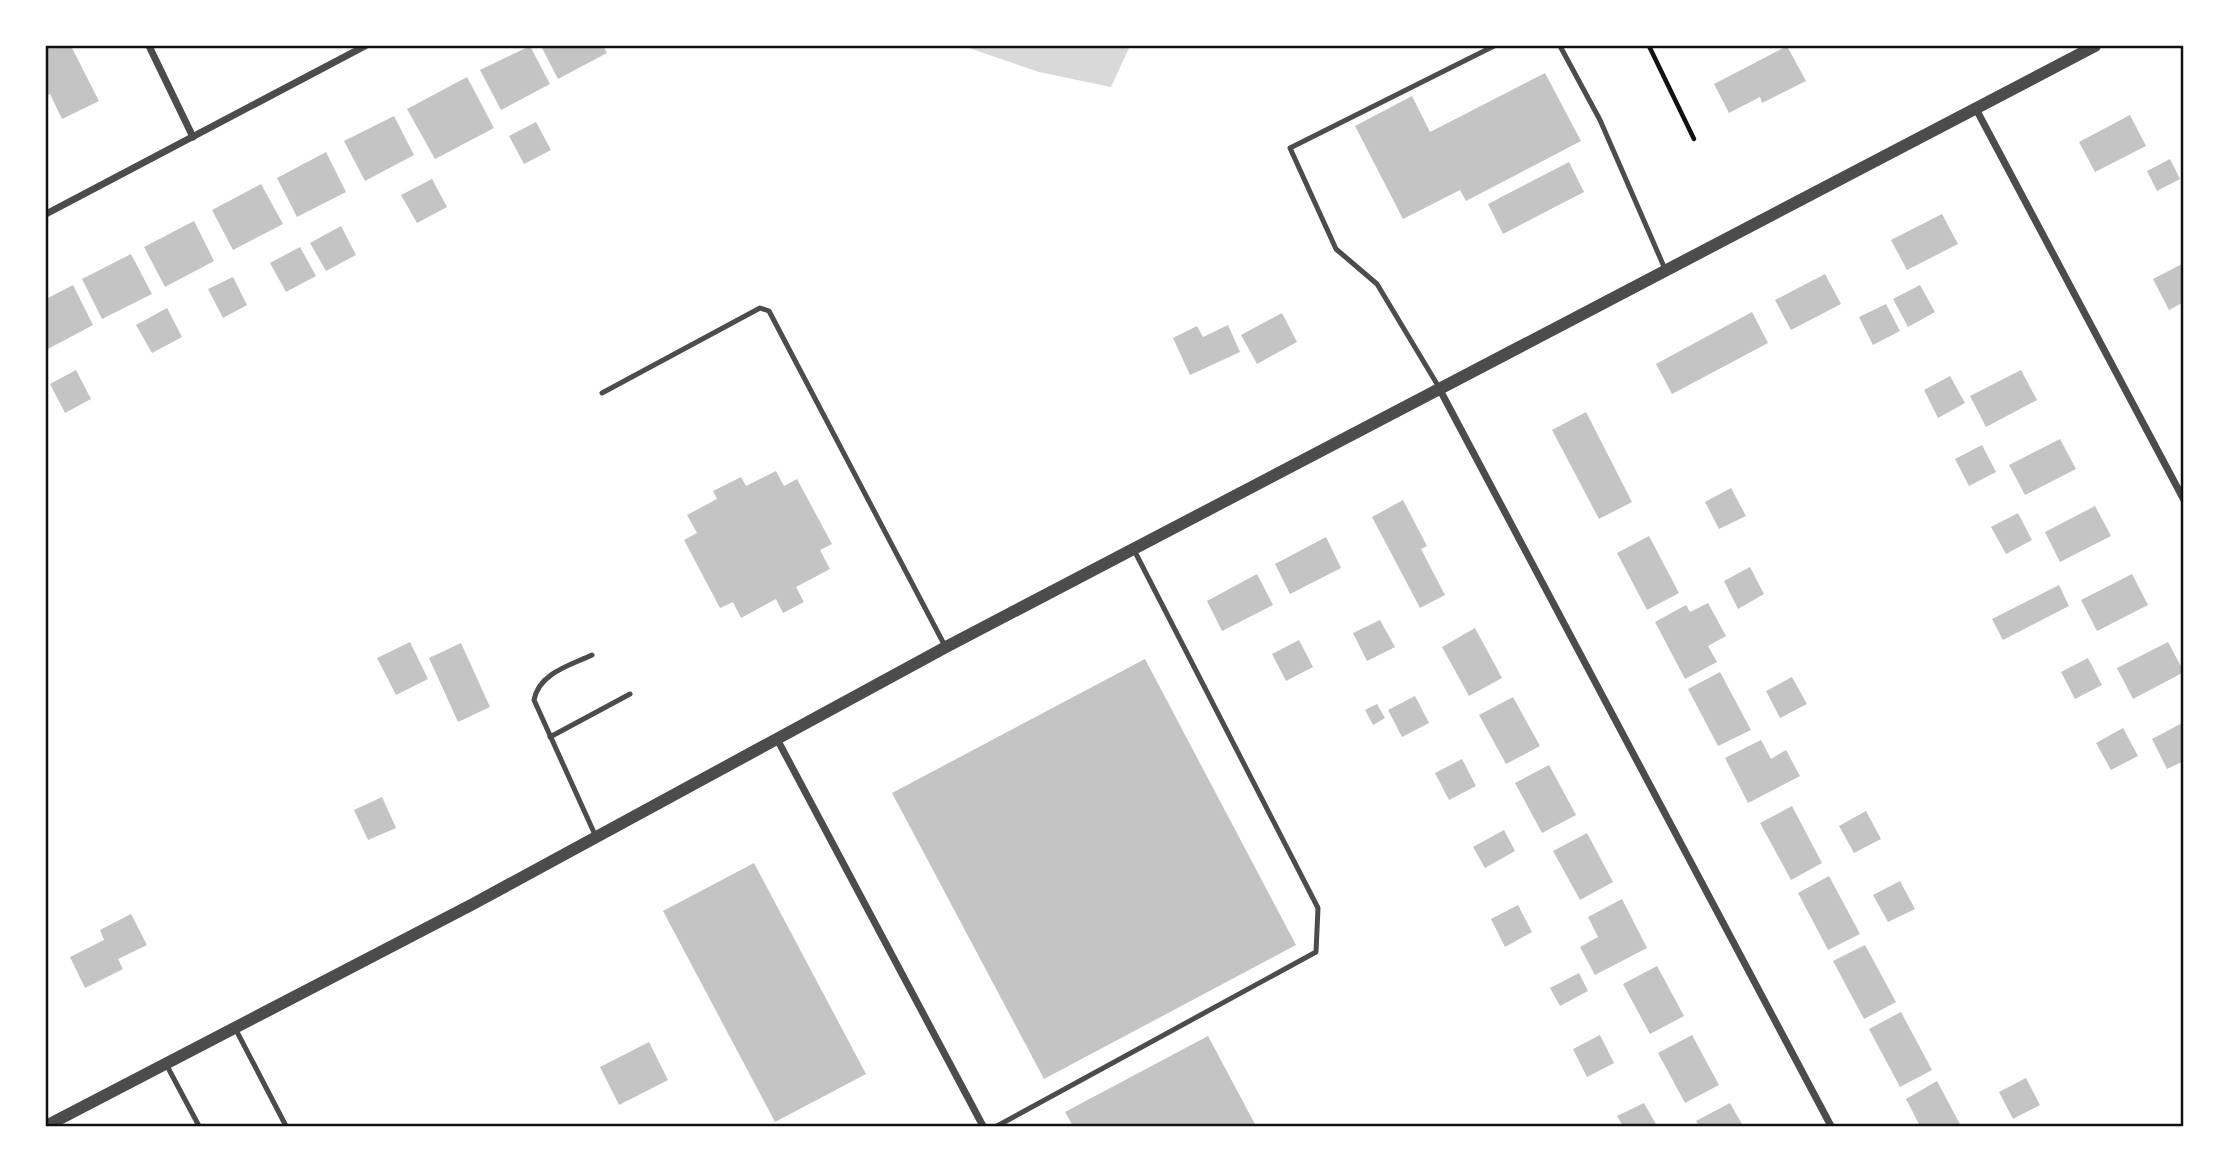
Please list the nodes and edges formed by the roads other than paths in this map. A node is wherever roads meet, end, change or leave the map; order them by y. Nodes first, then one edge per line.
1 (149, 46) edge
2 (365, 46) edge
3 (1494, 46) edge
4 (1560, 46) edge
5 (2090, 47) edge
6 (1976, 108) junction
7 (192, 137) junction
8 (46, 214) edge
9 (1665, 269) junction
10 (1440, 390) junction
11 (602, 394) dead end
12 (2183, 500) edge
13 (1134, 550) junction
14 (946, 647) junction
15 (592, 654) dead end
16 (630, 694) dead end
17 (550, 737) junction
18 (777, 739) junction
19 (596, 837) junction
20 (235, 1028) junction
21 (166, 1064) junction
22 (46, 1126) edge
23 (199, 1126) edge
24 (286, 1126) edge
25 (983, 1126) edge
26 (997, 1126) edge
27 (1832, 1126) edge

1 - 7 street
2 - 7 street
3 - 10 lane
4 - 9 lane
5 - 6 street
6 - 9 street
6 - 12 street
7 - 8 street
9 - 10 street
10 - 13 street
10 - 27 street
11 - 14 lane
13 - 14 street
13 - 26 lane
14 - 18 street
15 - 17 lane
16 - 17 lane
17 - 19 lane
18 - 19 street
18 - 25 street
19 - 20 street
20 - 21 street
20 - 24 lane
21 - 22 street
21 - 23 lane

